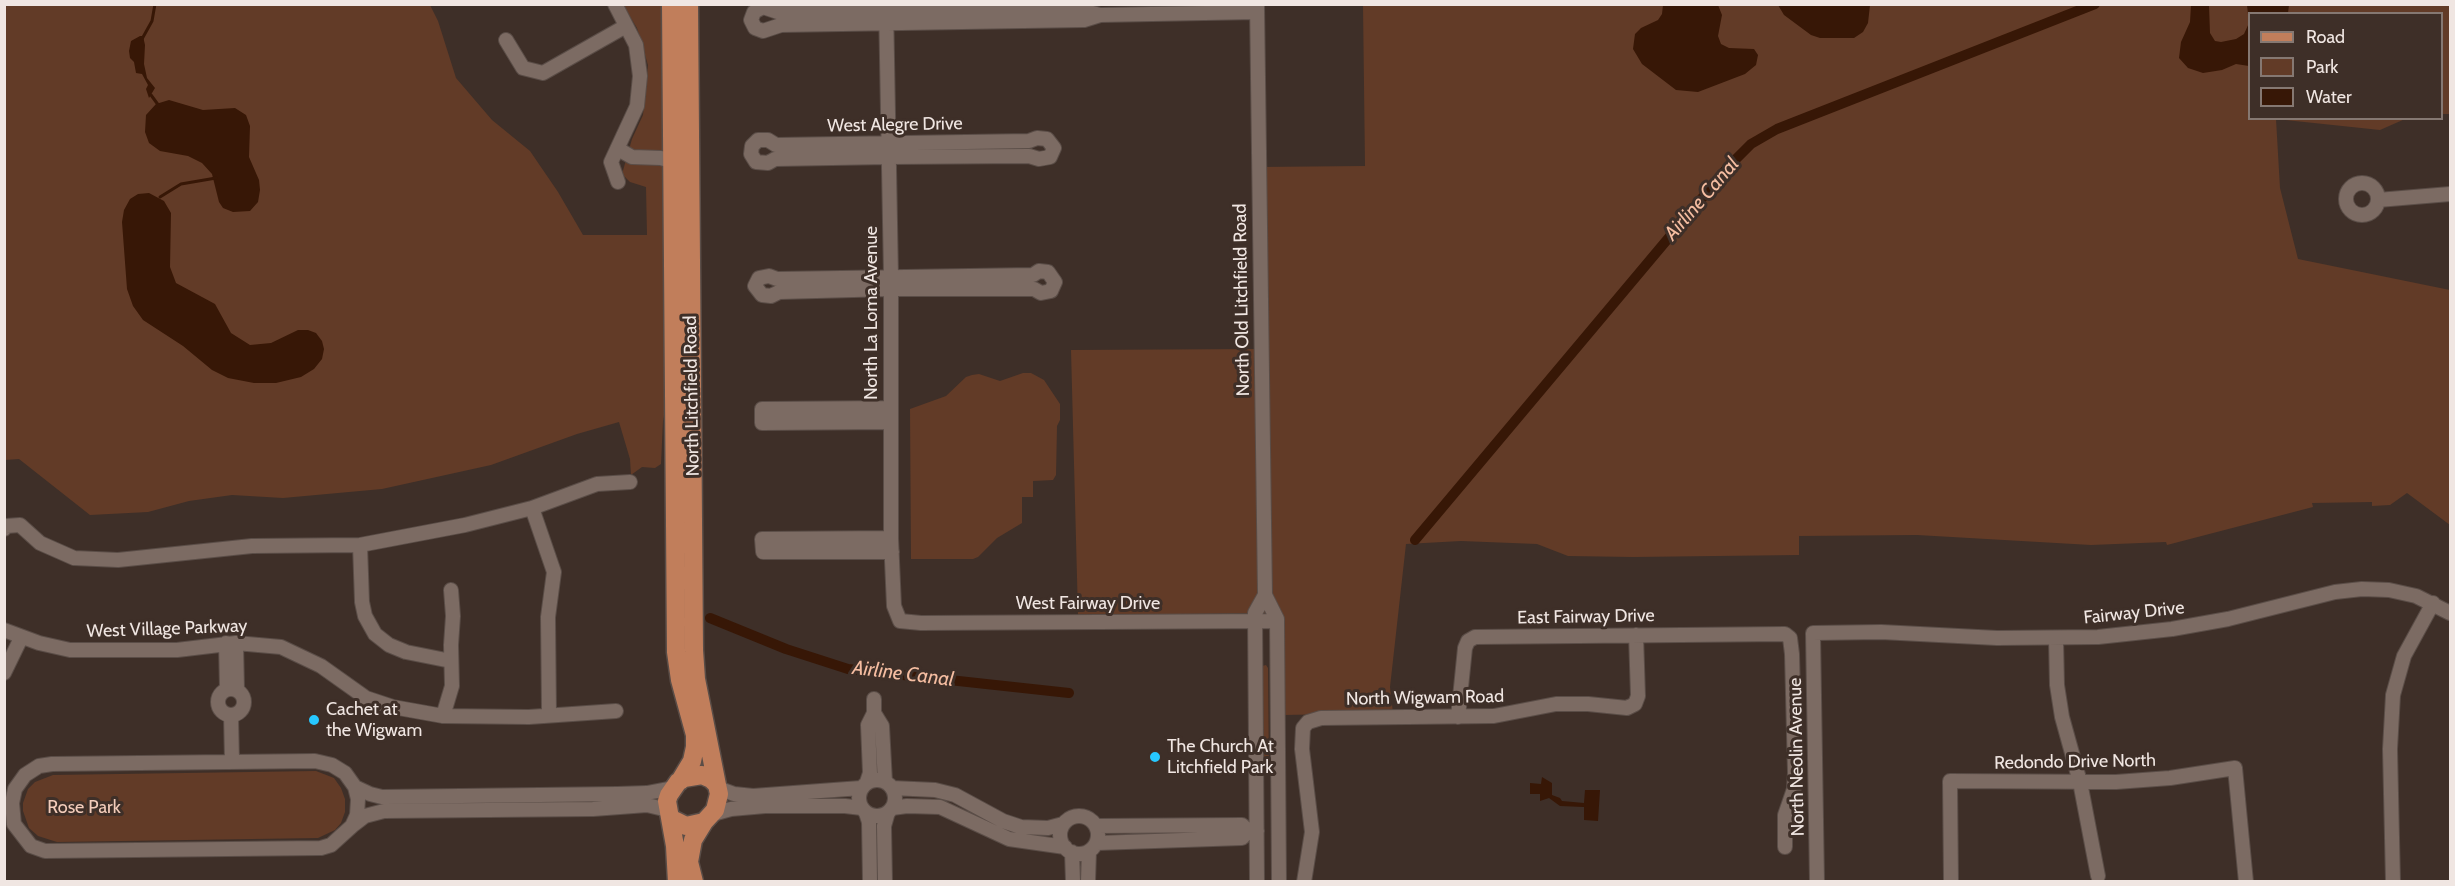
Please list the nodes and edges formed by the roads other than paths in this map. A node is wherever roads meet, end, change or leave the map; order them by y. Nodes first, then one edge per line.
1 (615, 4) edge
2 (670, 4) edge
3 (689, 4) edge
4 (1257, 8) edge
5 (886, 13) edge
6 (818, 18) dead end
7 (626, 26) junction
8 (506, 40) dead end
9 (973, 142) junction
10 (618, 149) junction
11 (889, 150) junction
12 (818, 151) dead end
13 (974, 156) junction
14 (671, 161) junction
15 (618, 182) dead end
16 (2451, 194) edge
17 (2378, 200) dead end
18 (976, 282) junction
19 (891, 283) junction
20 (820, 284) dead end
21 (824, 415) dead end
22 (890, 415) junction
23 (630, 482) dead end
24 (532, 508) junction
25 (4, 528) edge
26 (360, 545) junction
27 (826, 545) dead end
28 (892, 545) junction
29 (451, 590) dead end
30 (1265, 595) junction
31 (2433, 603) junction
32 (2451, 613) edge
33 (1255, 620) junction
34 (900, 621) joint
35 (1276, 621) junction
36 (4, 630) edge
37 (1813, 633) joint
38 (1636, 635) junction
39 (21, 638) junction
40 (2056, 639) junction
41 (231, 643) junction
42 (451, 661) junction
43 (4, 673) edge
44 (688, 680) junction
45 (232, 689) junction
46 (874, 699) dead end
47 (616, 711) dead end
48 (874, 713) junction
49 (549, 714) junction
50 (231, 715) junction
51 (443, 716) junction
52 (1458, 717) junction
53 (232, 762) junction
54 (2080, 782) junction
55 (676, 784) junction
56 (864, 785) junction
57 (888, 785) junction
58 (718, 786) junction
59 (354, 787) junction
60 (10, 794) edge
61 (436, 796) junction
62 (890, 810) junction
63 (436, 811) junction
64 (864, 811) junction
65 (669, 814) junction
66 (708, 818) junction
67 (9, 821) edge
68 (1063, 824) junction
69 (352, 826) junction
70 (1096, 826) junction
71 (1252, 831) junction
72 (1093, 847) junction
73 (1785, 847) dead end
74 (1069, 849) junction
75 (2098, 880) edge
76 (677, 882) edge
77 (694, 882) edge
78 (870, 882) edge
79 (885, 882) edge
80 (1073, 882) edge
81 (1088, 882) edge
82 (1257, 882) edge
83 (1278, 882) edge
84 (1304, 882) edge
85 (1817, 882) edge
86 (1951, 882) edge
87 (2246, 882) edge
88 (2393, 882) edge

1 - 7 street
2 - 14 main road, North Litchfield Road
3 - 44 main road, North Litchfield Road
4 - 5 street
4 - 30 street, North Old Litchfield Road
5 - 6 street
5 - 11 street, North La Loma Avenue
7 - 8 street
7 - 10 street
9 - 11 street, West Alegre Drive
9 - 13 street, West Alegre Drive
9 - 13 street, West Alegre Drive
10 - 14 street
10 - 15 street
11 - 12 street, West Alegre Drive
11 - 13 street, West Alegre Drive
11 - 19 street, North La Loma Avenue
14 - 44 main road, North Litchfield Road
16 - 17 street
18 - 18 street
18 - 19 street
19 - 20 street
19 - 22 street, North La Loma Avenue
21 - 22 street
22 - 28 street, North La Loma Avenue
23 - 24 street
24 - 26 street
24 - 49 street
25 - 26 street
26 - 42 street
27 - 28 street
28 - 34 street, North La Loma Avenue
29 - 42 street
30 - 33 street, North Old Litchfield Road
30 - 35 street, North Old Litchfield Road
31 - 32 street, Fairway Drive
31 - 40 street, Fairway Drive
31 - 88 street
33 - 34 street, West Fairway Drive
33 - 35 street, West Fairway Drive
33 - 71 street, North Old Litchfield Road
35 - 83 street, North Old Litchfield Road
36 - 39 street, West Village Parkway
37 - 40 street, Fairway Drive
37 - 85 street, North Neolin Avenue
38 - 52 street, East Fairway Drive
38 - 52 street, North Wigwam Road
38 - 73 street, East Fairway Drive
39 - 41 street, West Village Parkway
39 - 43 street
40 - 54 street
41 - 45 street
41 - 51 street, West Village Parkway
42 - 51 street
44 - 55 main road, North Litchfield Road
44 - 58 main road, North Litchfield Road
45 - 50 street
45 - 50 street
46 - 48 street
47 - 49 street, West Village Parkway
48 - 56 street
48 - 57 street
49 - 51 street, West Village Parkway
50 - 53 street
52 - 84 street, North Wigwam Road
53 - 59 street
53 - 60 street
54 - 75 street
54 - 86 street, Redondo Drive North
54 - 87 street, Redondo Drive North
55 - 58 main road
55 - 61 street
55 - 65 main road
56 - 57 street
56 - 58 street
56 - 64 street
57 - 62 street
57 - 68 street
58 - 66 main road
59 - 61 street
59 - 69 street
60 - 67 street
61 - 63 street
62 - 64 street
62 - 74 street
62 - 79 street
63 - 65 street
63 - 69 street
64 - 66 street
64 - 78 street
65 - 66 main road
65 - 76 main road
66 - 77 main road
67 - 69 street
68 - 70 street
68 - 74 street
70 - 71 street
70 - 72 street
71 - 72 street
71 - 82 street, North Old Litchfield Road
71 - 83 street
72 - 74 street
72 - 81 street
74 - 80 street

